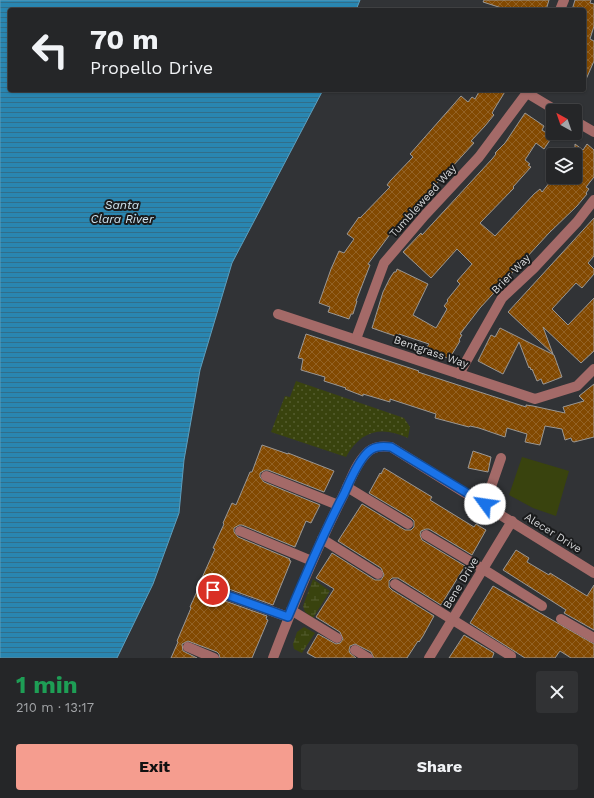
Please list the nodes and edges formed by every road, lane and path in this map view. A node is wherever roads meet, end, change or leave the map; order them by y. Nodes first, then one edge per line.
1 (527, 92) edge
2 (529, 92) edge
3 (547, 104) edge
4 (582, 125) edge
5 (594, 132) edge
6 (594, 200) edge
7 (278, 314) dead end
8 (356, 339) junction
9 (594, 369) edge
10 (459, 374) junction
11 (501, 458) dead end
12 (266, 476) dead end
13 (348, 487) junction
14 (485, 504) junction
15 (338, 505) junction
16 (512, 522) junction
17 (408, 524) dead end
18 (240, 531) dead end
19 (426, 535) dead end
20 (322, 539) junction
21 (312, 561) junction
22 (484, 569) junction
23 (594, 573) edge
24 (378, 574) dead end
25 (394, 584) dead end
26 (213, 590) dead end
27 (542, 606) dead end
28 (290, 614) junction
29 (561, 618) dead end
30 (452, 620) junction
31 (337, 638) dead end
32 (594, 638) edge
33 (188, 647) dead end
34 (355, 650) dead end
35 (511, 656) dead end
36 (275, 657) edge
37 (214, 658) edge
38 (368, 658) edge
39 (429, 658) edge

1 - 8 street, Tumbleweed Way
2 - 3 street
4 - 5 street
6 - 10 street, Brier Way
7 - 8 street, Bentgrass Way
8 - 10 street, Bentgrass Way
9 - 10 street, Bentgrass Way
11 - 14 street
12 - 15 street
13 - 14 street, Alecer Drive
13 - 15 street
13 - 17 street
14 - 16 street, Alecer Drive
15 - 20 street
16 - 22 street, Bene Drive
16 - 23 street, Alecer Drive
18 - 21 street
19 - 22 street
20 - 21 street
20 - 24 street
21 - 28 street
22 - 27 street
22 - 30 street, Bene Drive
25 - 30 street
26 - 28 street
28 - 31 street
28 - 36 street
29 - 32 street
30 - 35 street
30 - 39 street, Bene Drive
33 - 37 street
34 - 38 street

